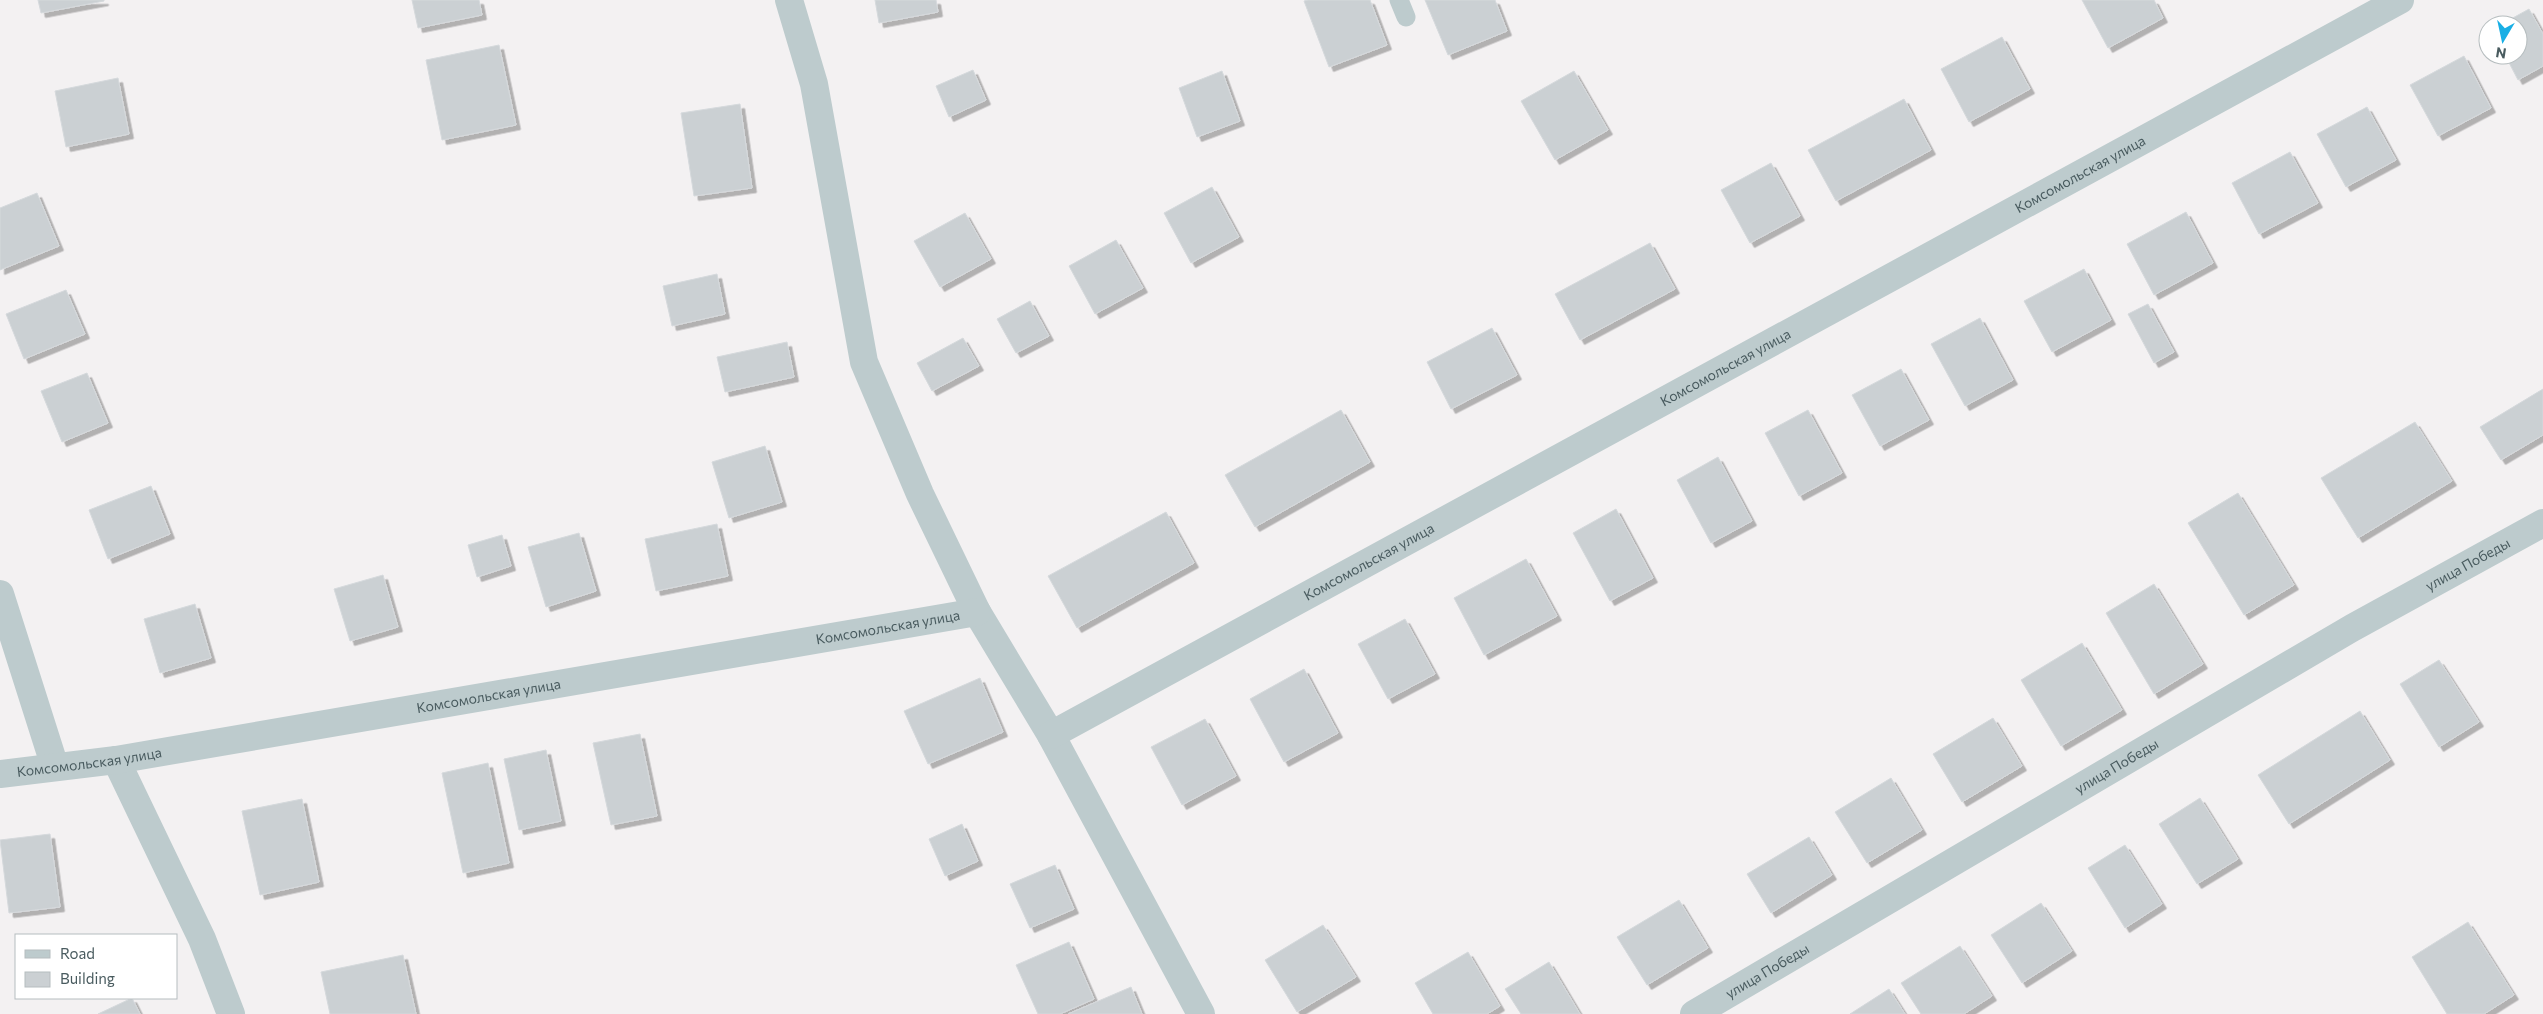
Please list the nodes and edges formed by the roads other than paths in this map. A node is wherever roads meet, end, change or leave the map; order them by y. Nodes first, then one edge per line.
1 (789, 0) edge
2 (2400, 0) edge
3 (2543, 523) edge
4 (0, 594) edge
5 (977, 612) junction
6 (1051, 736) junction
7 (116, 760) junction
8 (54, 767) junction
9 (0, 774) edge
10 (231, 1014) edge
11 (1201, 1014) edge
12 (1694, 1014) edge

1 - 5 street
2 - 6 street, Комсомольская улица
3 - 12 street, улица Победы
4 - 8 street
5 - 6 street
5 - 7 street, Комсомольская улица
6 - 11 street
7 - 8 street, Комсомольская улица
7 - 10 street
8 - 9 street, Комсомольская улица

